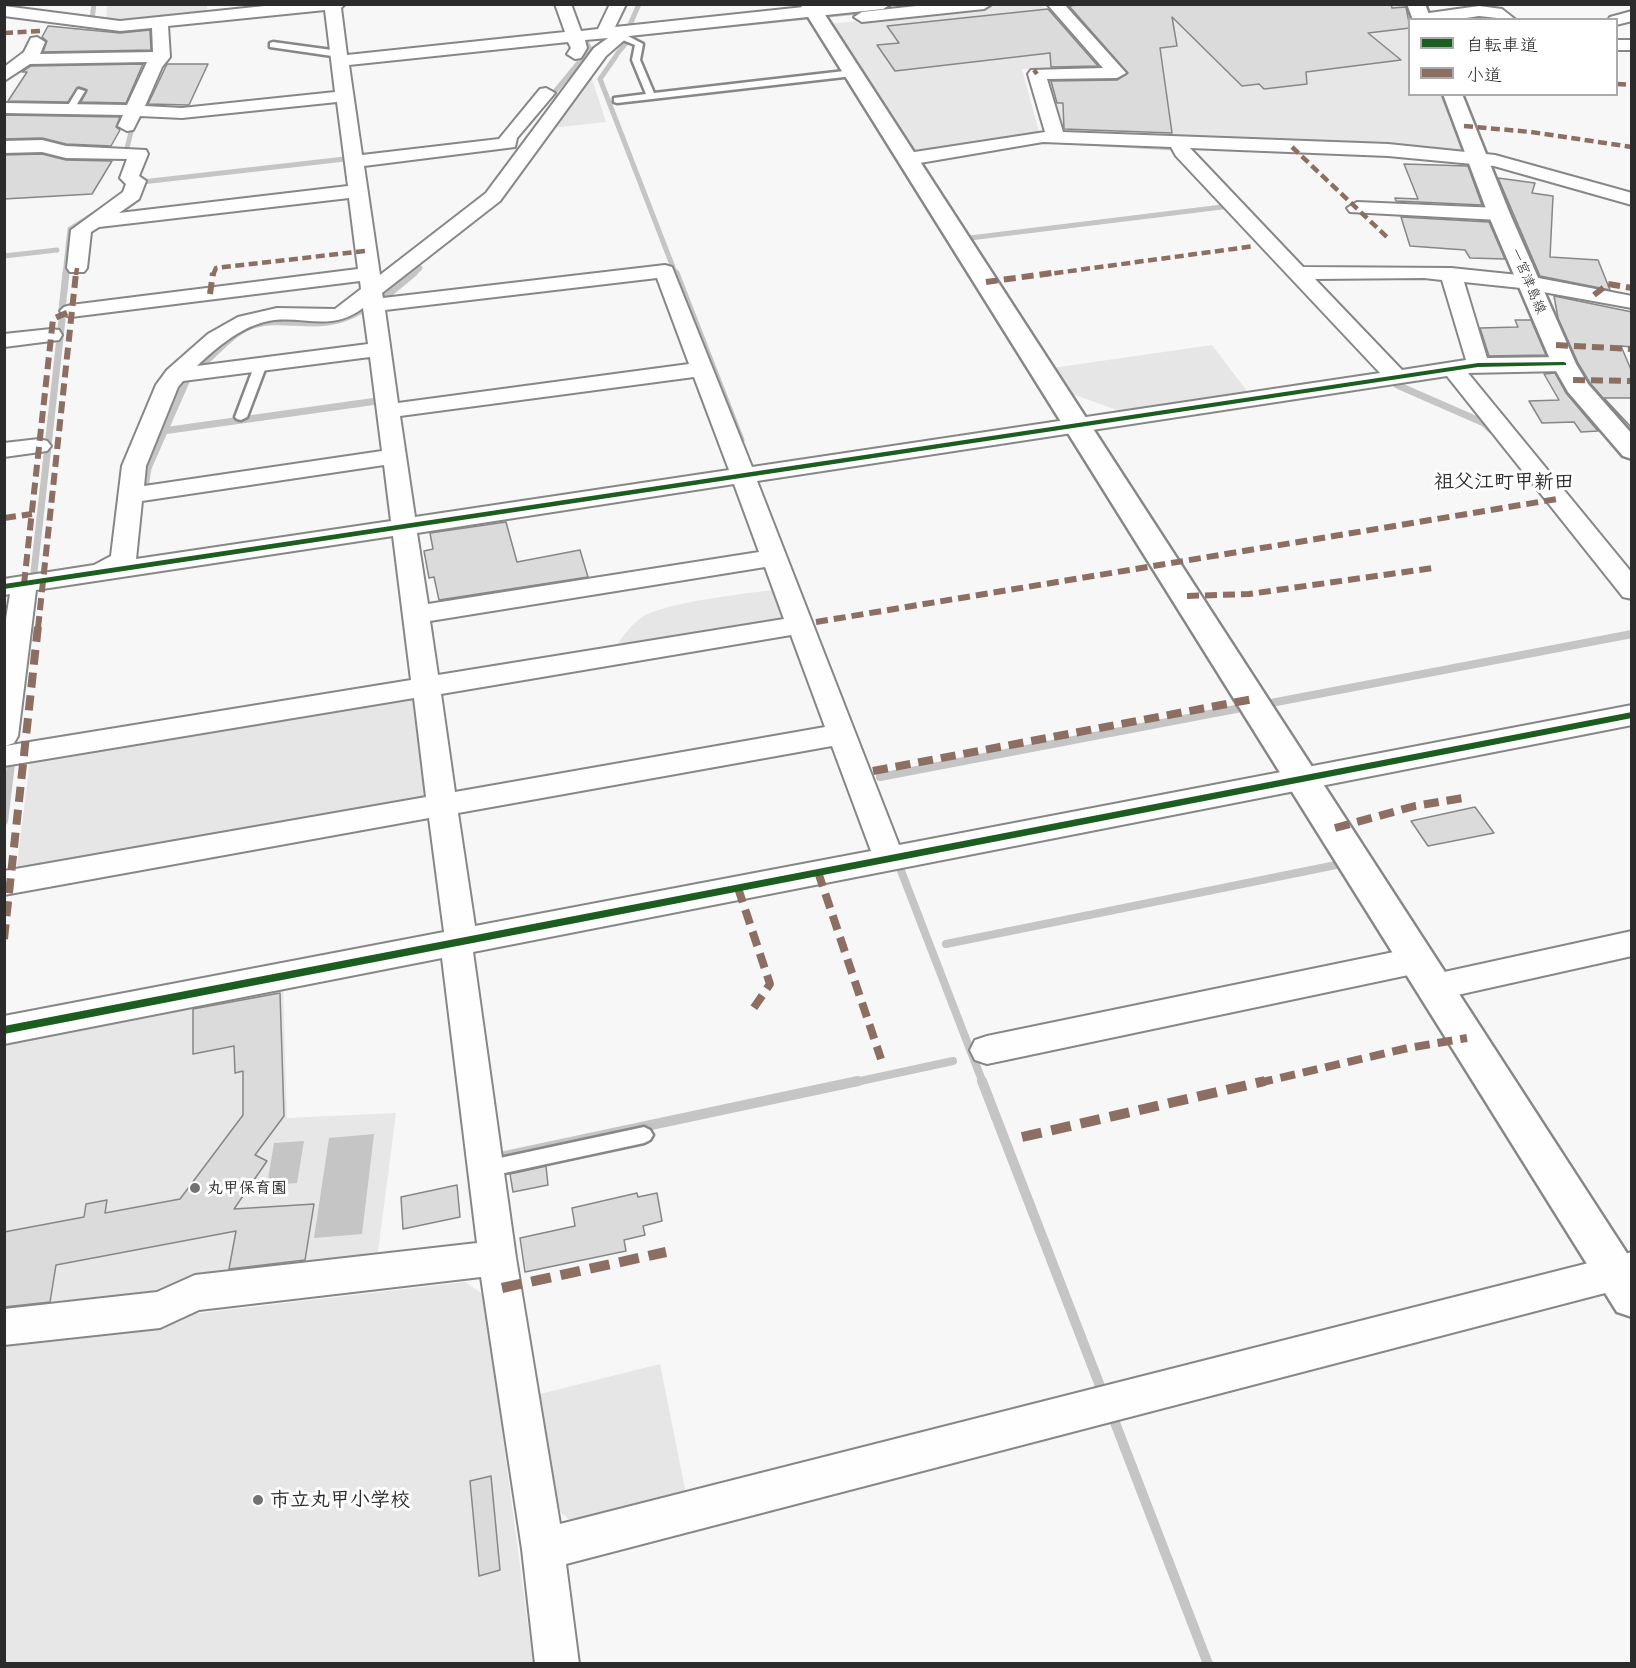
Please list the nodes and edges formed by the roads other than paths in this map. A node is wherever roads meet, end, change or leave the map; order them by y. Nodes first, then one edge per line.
1 (102, 4) edge
2 (563, 4) edge
3 (575, 4) edge
4 (618, 4) edge
5 (883, 4) edge
6 (984, 4) edge
7 (1044, 4) edge
8 (1056, 4) edge
9 (1416, 4) edge
10 (334, 5) edge
11 (4, 11) edge
12 (815, 14) edge
13 (49, 17) junction
14 (1422, 18) edge
15 (1429, 18) edge
16 (1505, 18) edge
17 (160, 22) junction
18 (100, 24) junction
19 (601, 35) junction
20 (273, 45) dead end
21 (1095, 55) junction
22 (162, 57) junction
23 (339, 58) junction
24 (27, 59) junction
25 (567, 66) dead end
26 (853, 73) junction
27 (4, 76) edge
28 (555, 83) dead end
29 (344, 96) junction
30 (651, 96) junction
31 (1453, 96) edge
32 (617, 100) dead end
33 (4, 108) edge
34 (134, 111) junction
35 (1049, 138) junction
36 (1178, 142) junction
37 (4, 147) edge
38 (119, 152) junction
39 (908, 159) junction
40 (1478, 159) junction
41 (353, 162) junction
42 (357, 191) junction
43 (1632, 199) edge
44 (1357, 208) dead end
45 (1499, 214) junction
46 (93, 222) junction
47 (76, 268) dead end
48 (1298, 273) junction
49 (1450, 274) junction
50 (1529, 283) junction
51 (371, 291) junction
52 (1632, 302) edge
53 (71, 311) dead end
54 (51, 335) dead end
55 (4, 341) edge
56 (380, 349) junction
57 (261, 364) junction
58 (1564, 364) junction
59 (1478, 365) junction
60 (703, 369) junction
61 (1453, 369) junction
62 (175, 375) junction
63 (1397, 378) junction
64 (389, 411) junction
65 (242, 417) dead end
66 (1077, 425) junction
67 (39, 446) dead end
68 (4, 450) edge
69 (1632, 450) edge
70 (396, 456) junction
71 (744, 475) junction
72 (131, 495) junction
73 (406, 526) junction
74 (776, 557) junction
75 (101, 572) junction
76 (14, 585) edge
77 (1632, 591) edge
78 (418, 614) junction
79 (801, 625) junction
80 (427, 686) junction
81 (1632, 715) edge
82 (842, 734) junction
83 (4, 736) edge
84 (4, 756) edge
85 (1303, 779) junction
86 (443, 805) junction
87 (889, 859) junction
88 (4, 883) edge
89 (459, 942) junction
90 (1632, 943) edge
91 (1427, 974) junction
92 (4, 1030) edge
93 (987, 1050) dead end
94 (644, 1135) dead end
95 (486, 1169) junction
96 (497, 1258) junction
97 (1626, 1280) edge
98 (4, 1328) edge
99 (543, 1549) junction
100 (556, 1664) edge

1 - 18 street
2 - 19 street
3 - 19 street
4 - 19 street
5 - 12 street
6 - 12 street
7 - 21 street
8 - 21 street
9 - 14 street
10 - 17 street
10 - 23 street
11 - 13 street
12 - 19 street
12 - 26 street
13 - 18 street
13 - 24 street
15 - 16 street
17 - 18 street
17 - 22 street
19 - 23 street
19 - 25 street
19 - 30 lane
19 - 51 street
20 - 23 lane
21 - 35 street
22 - 24 street
22 - 34 street
23 - 29 street
24 - 27 street
26 - 30 lane
26 - 39 street
28 - 41 street
29 - 34 street
29 - 41 street
30 - 32 lane
31 - 40 street, 一宮津島線
33 - 34 street
34 - 38 street
35 - 36 street
35 - 39 street
36 - 40 street
36 - 48 street
37 - 38 street
38 - 46 street
39 - 66 street
40 - 43 street
40 - 45 street, 一宮津島線
41 - 42 street
42 - 46 street
42 - 51 street
44 - 45 street
45 - 50 street, 一宮津島線
46 - 47 street
48 - 49 street
48 - 63 street
49 - 50 street
49 - 59 street
50 - 52 street
50 - 58 street, 一宮津島線
51 - 53 street
51 - 56 street
51 - 60 street
51 - 62 street
54 - 55 street
56 - 57 street
56 - 64 street
57 - 62 street
57 - 65 lane
58 - 59 street
58 - 69 street, 一宮津島線
59 - 61 street
60 - 64 street
60 - 71 street
61 - 63 street
61 - 77 street
62 - 72 street
63 - 66 street
64 - 70 street
66 - 71 street
66 - 85 street
67 - 68 street
70 - 72 street
70 - 73 street
71 - 73 street
71 - 74 street
72 - 75 street
73 - 75 street
73 - 78 street
74 - 78 street
74 - 79 street
75 - 76 street
76 - 83 street
78 - 80 street
79 - 80 street
79 - 82 street
80 - 84 street
80 - 86 street
81 - 85 street
82 - 86 street
82 - 87 street
85 - 87 street
85 - 91 street
86 - 88 street
86 - 89 street
87 - 89 street
89 - 92 street
89 - 95 street
90 - 91 street
91 - 93 street
91 - 97 street
94 - 95 lane
95 - 96 street
96 - 98 street
96 - 99 street
97 - 99 street
99 - 100 street

